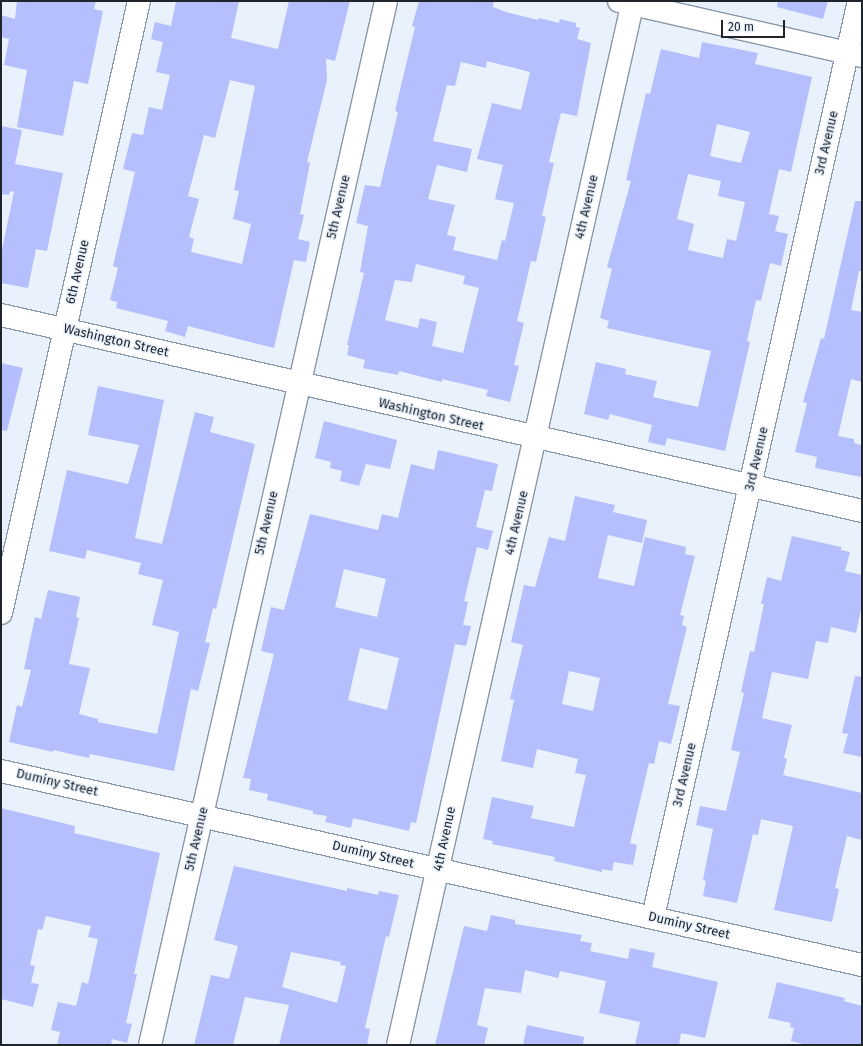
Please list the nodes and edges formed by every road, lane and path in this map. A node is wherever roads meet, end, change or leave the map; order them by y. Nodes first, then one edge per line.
1 (139, 1) edge
2 (386, 1) edge
3 (859, 1) edge
4 (628, 2) edge
5 (855, 55) edge
6 (1, 315) edge
7 (65, 330) junction
8 (298, 384) junction
9 (536, 439) junction
10 (751, 486) junction
11 (862, 511) edge
12 (1, 613) edge
13 (1, 771) edge
14 (202, 816) junction
15 (439, 869) junction
16 (653, 917) junction
17 (862, 965) edge
18 (150, 1045) edge
19 (398, 1045) edge

1 - 7 street, 6th Avenue
2 - 8 street, 5th Avenue
3 - 5 street, 3rd Avenue
4 - 5 street
4 - 9 street, 4th Avenue
5 - 10 street, 3rd Avenue
6 - 7 street, Washington Street
7 - 8 street, Washington Street
7 - 12 street, 6th Avenue
8 - 9 street, Washington Street
8 - 14 street, 5th Avenue
9 - 10 street, Washington Street
9 - 15 street, 4th Avenue
10 - 11 street, Washington Street
10 - 16 street, 3rd Avenue
13 - 14 street, Duminy Street
14 - 15 street, Duminy Street
14 - 18 street, 5th Avenue
15 - 16 street, Duminy Street
15 - 19 street, 4th Avenue
16 - 17 street, Duminy Street

